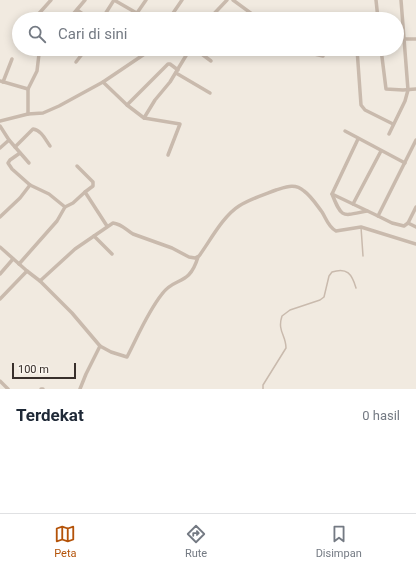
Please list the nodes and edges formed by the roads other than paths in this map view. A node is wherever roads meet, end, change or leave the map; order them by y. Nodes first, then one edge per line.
1 (51, 0) edge
2 (85, 0) edge
3 (114, 0) edge
4 (146, 0) edge
5 (182, 0) edge
6 (227, 0) edge
7 (233, 0) edge
8 (376, 0) edge
9 (401, 0) edge
10 (77, 10) joint
11 (40, 12) edge
12 (80, 12) edge
13 (106, 12) edge
14 (135, 12) edge
15 (138, 12) edge
16 (174, 12) edge
17 (216, 12) edge
18 (249, 12) edge
19 (377, 12) edge
20 (402, 12) edge
21 (404, 39) joint
22 (416, 39) edge
23 (39, 56) edge
24 (81, 56) edge
25 (142, 56) edge
26 (186, 56) edge
27 (204, 56) edge
28 (358, 56) edge
29 (382, 56) edge
30 (12, 59) dead end
31 (211, 61) dead end
32 (76, 62) dead end
33 (177, 71) junction
34 (2, 82) edge
35 (103, 82) junction
36 (28, 88) junction
37 (416, 89) edge
38 (408, 90) junction
39 (210, 93) dead end
40 (127, 105) junction
41 (28, 114) junction
42 (144, 118) junction
43 (0, 121) edge
44 (393, 124) junction
45 (0, 126) edge
46 (345, 131) dead end
47 (389, 134) dead end
48 (358, 139) junction
49 (9, 140) junction
50 (416, 140) edge
51 (50, 146) dead end
52 (15, 147) junction
53 (0, 148) edge
54 (381, 151) junction
55 (20, 153) junction
56 (168, 155) dead end
57 (29, 163) dead end
58 (405, 163) junction
59 (77, 166) dead end
60 (30, 185) junction
61 (85, 192) junction
62 (332, 194) junction
63 (354, 204) junction
64 (65, 207) junction
65 (416, 207) edge
66 (367, 211) junction
67 (378, 216) junction
68 (0, 217) edge
69 (408, 223) junction
70 (107, 226) junction
71 (361, 227) junction
72 (416, 227) edge
73 (94, 236) junction
74 (416, 244) edge
75 (0, 247) edge
76 (112, 254) dead end
77 (363, 256) dead end
78 (198, 257) junction
79 (13, 259) junction
80 (19, 264) junction
81 (27, 271) junction
82 (0, 274) edge
83 (40, 281) junction
84 (356, 288) dead end
85 (0, 299) edge
86 (100, 346) junction
87 (0, 381) edge
88 (8, 389) edge
89 (80, 389) edge
90 (264, 389) edge

1 - 11 street
2 - 10 street
3 - 13 street
3 - 14 street
4 - 15 street
5 - 16 street
6 - 17 street
7 - 18 street
8 - 19 street
9 - 20 street
10 - 12 street
21 - 22 street
21 - 38 street
23 - 36 street
24 - 32 street
25 - 35 street
26 - 33 street
27 - 31 street
28 - 44 street
29 - 38 street
30 - 34 street
33 - 39 street
33 - 40 street
33 - 42 street
34 - 36 street
35 - 40 street
35 - 41 street
36 - 41 street
37 - 38 street
38 - 44 street
40 - 42 street
41 - 43 street
42 - 56 street
44 - 47 street
45 - 49 street
46 - 48 street
48 - 54 street
48 - 62 street
49 - 52 street
49 - 53 street
50 - 58 street
51 - 52 street
52 - 55 street
54 - 58 street
54 - 63 street
55 - 57 street
55 - 60 street
58 - 67 street
59 - 61 street
60 - 64 street
60 - 68 street
61 - 64 street
61 - 70 street
62 - 63 street
62 - 66 street
63 - 66 street
64 - 80 street
65 - 69 street
66 - 67 street
67 - 69 street
69 - 72 street
70 - 73 street
70 - 78 street
71 - 74 street
71 - 77 lane
71 - 78 street
73 - 76 street
73 - 83 street
75 - 79 street
78 - 86 street
79 - 80 street
79 - 82 street
80 - 81 street
81 - 83 street
81 - 85 street
83 - 86 street
84 - 90 lane
86 - 89 street
87 - 88 street

